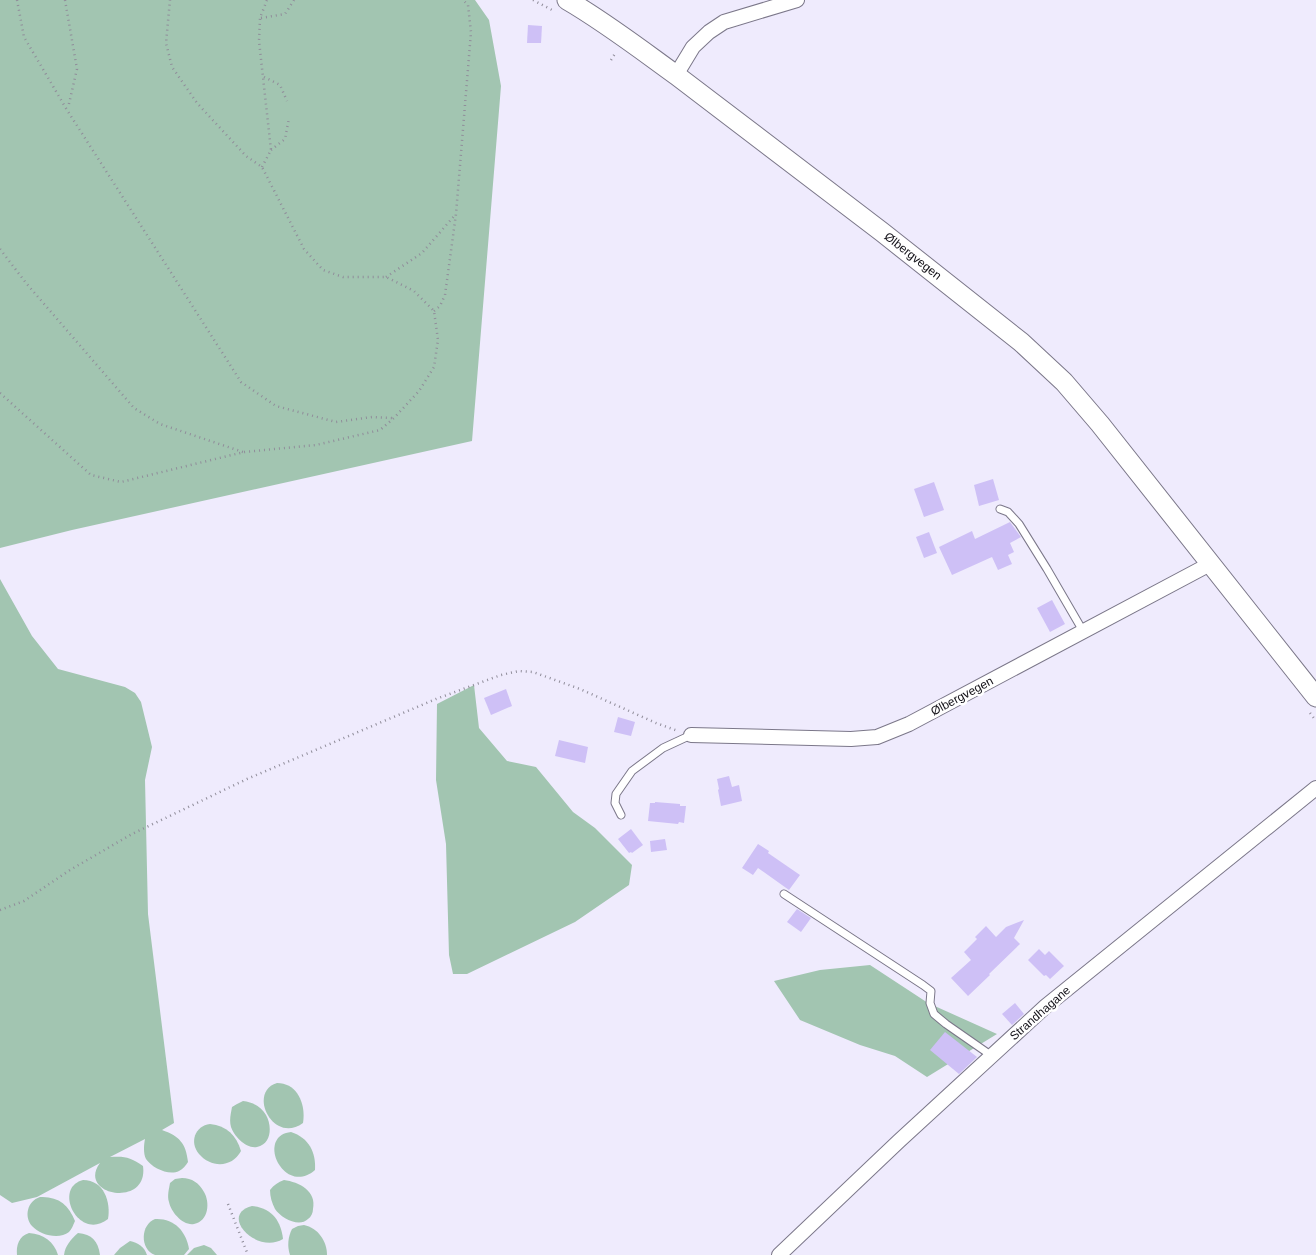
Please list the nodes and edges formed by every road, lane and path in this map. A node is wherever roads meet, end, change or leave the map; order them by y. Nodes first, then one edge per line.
1 (17, 0) edge
2 (64, 0) edge
3 (170, 0) edge
4 (267, 0) edge
5 (294, 0) edge
6 (463, 0) edge
7 (567, 0) edge
8 (796, 0) edge
9 (260, 18) junction
10 (676, 75) junction
11 (263, 77) junction
12 (287, 101) dead end
13 (67, 110) junction
14 (289, 118) dead end
15 (271, 150) junction
16 (262, 167) junction
17 (456, 214) junction
18 (0, 250) edge
19 (386, 277) junction
20 (434, 311) junction
21 (0, 394) edge
22 (394, 418) junction
23 (244, 452) junction
24 (1000, 509) dead end
25 (1210, 564) junction
26 (1083, 631) junction
27 (1316, 697) edge
28 (691, 735) junction
29 (1316, 788) edge
30 (621, 815) dead end
31 (784, 894) dead end
32 (0, 910) edge
33 (992, 1056) junction
34 (228, 1204) dead end
35 (248, 1255) edge
36 (779, 1255) edge

1 - 13 path
2 - 13 path
3 - 16 path
4 - 9 path
5 - 9 path
6 - 17 path
7 - 10 main road, Ølbergvegen
8 - 10 street
9 - 11 path
10 - 25 main road, Ølbergvegen
11 - 12 path
11 - 15 path
13 - 22 path
14 - 15 path
15 - 16 path
16 - 19 path
17 - 19 path
17 - 20 path
18 - 23 path
19 - 20 path
20 - 22 path
21 - 23 path
22 - 23 path
24 - 26 lane
25 - 26 street, Ølbergvegen
25 - 27 main road, Ølbergvegen
26 - 28 street, Ølbergvegen
28 - 30 lane
28 - 32 path
29 - 33 street, Strandhagane
31 - 33 lane
33 - 36 street, Strandhagane
34 - 35 path

